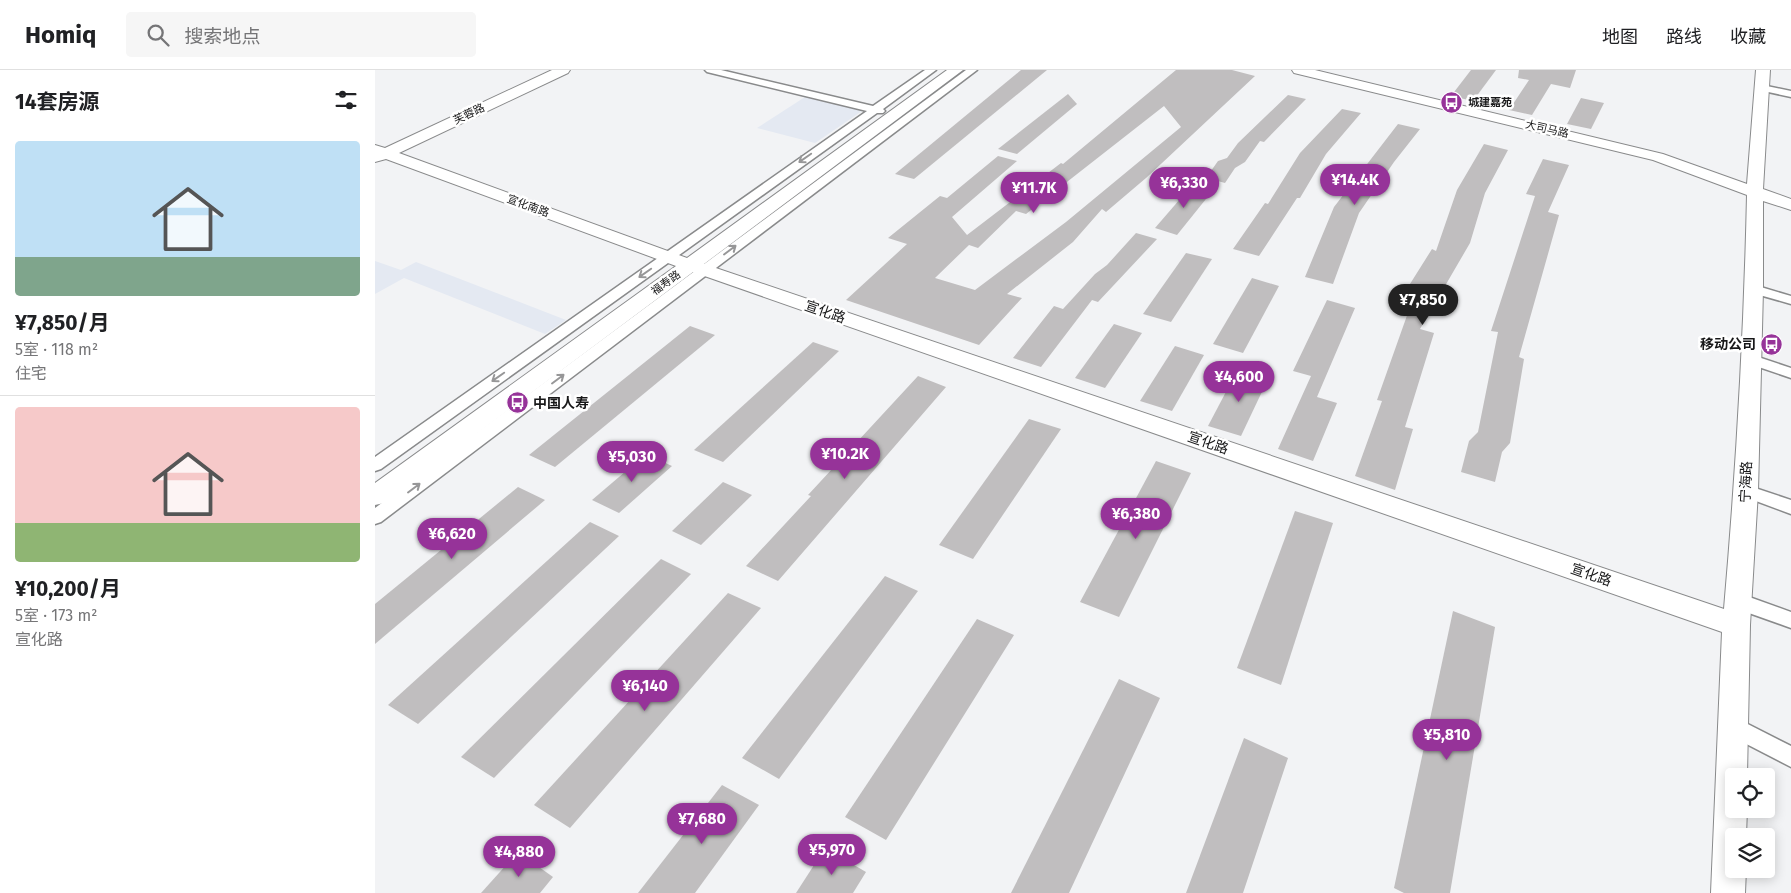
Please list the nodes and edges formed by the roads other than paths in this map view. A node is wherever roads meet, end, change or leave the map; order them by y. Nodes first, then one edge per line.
1 (563, 70) edge
2 (710, 70) edge
3 (931, 70) edge
4 (946, 70) edge
5 (956, 70) edge
6 (972, 70) edge
7 (1299, 70) edge
8 (1763, 79) edge
9 (1791, 94) edge
10 (880, 111) junction
11 (378, 154) edge
12 (1756, 187) junction
13 (1791, 199) edge
14 (1791, 205) edge
15 (685, 263) junction
16 (1754, 289) junction
17 (1791, 300) edge
18 (1752, 360) junction
19 (1791, 373) edge
20 (375, 465) edge
21 (375, 482) edge
22 (1746, 491) junction
23 (375, 496) edge
24 (1791, 507) edge
25 (375, 517) edge
26 (1737, 601) junction
27 (1791, 620) edge
28 (1736, 625) junction
29 (1734, 727) junction
30 (1791, 757) edge
31 (1728, 893) edge

1 - 11 street, 芙蓉路
2 - 10 street
3 - 10 street
4 - 10 street, 福寿路
5 - 15 street, 福寿路
15 -> 6 street
7 - 12 street, 大司马路
8 - 9 street
8 - 12 street, 宁海路
10 -> 15 street, 福寿路
11 - 15 street, 宣化南路
12 - 13 street
12 - 14 street, 大司马路
12 - 16 street, 宁海路
15 -> 20 street
15 - 21 street, 福寿路
15 - 23 street, 福寿路
25 -> 15 street
15 - 28 street, 宣化路
16 - 17 street
16 - 18 street, 宁海路
18 - 19 street
18 - 22 street, 宁海路
22 - 24 street
22 - 26 street, 宁海路
26 - 27 street
26 - 28 street, 宁海路
28 - 29 street, 宁海路
29 - 30 street
29 - 31 street, 宁海路

